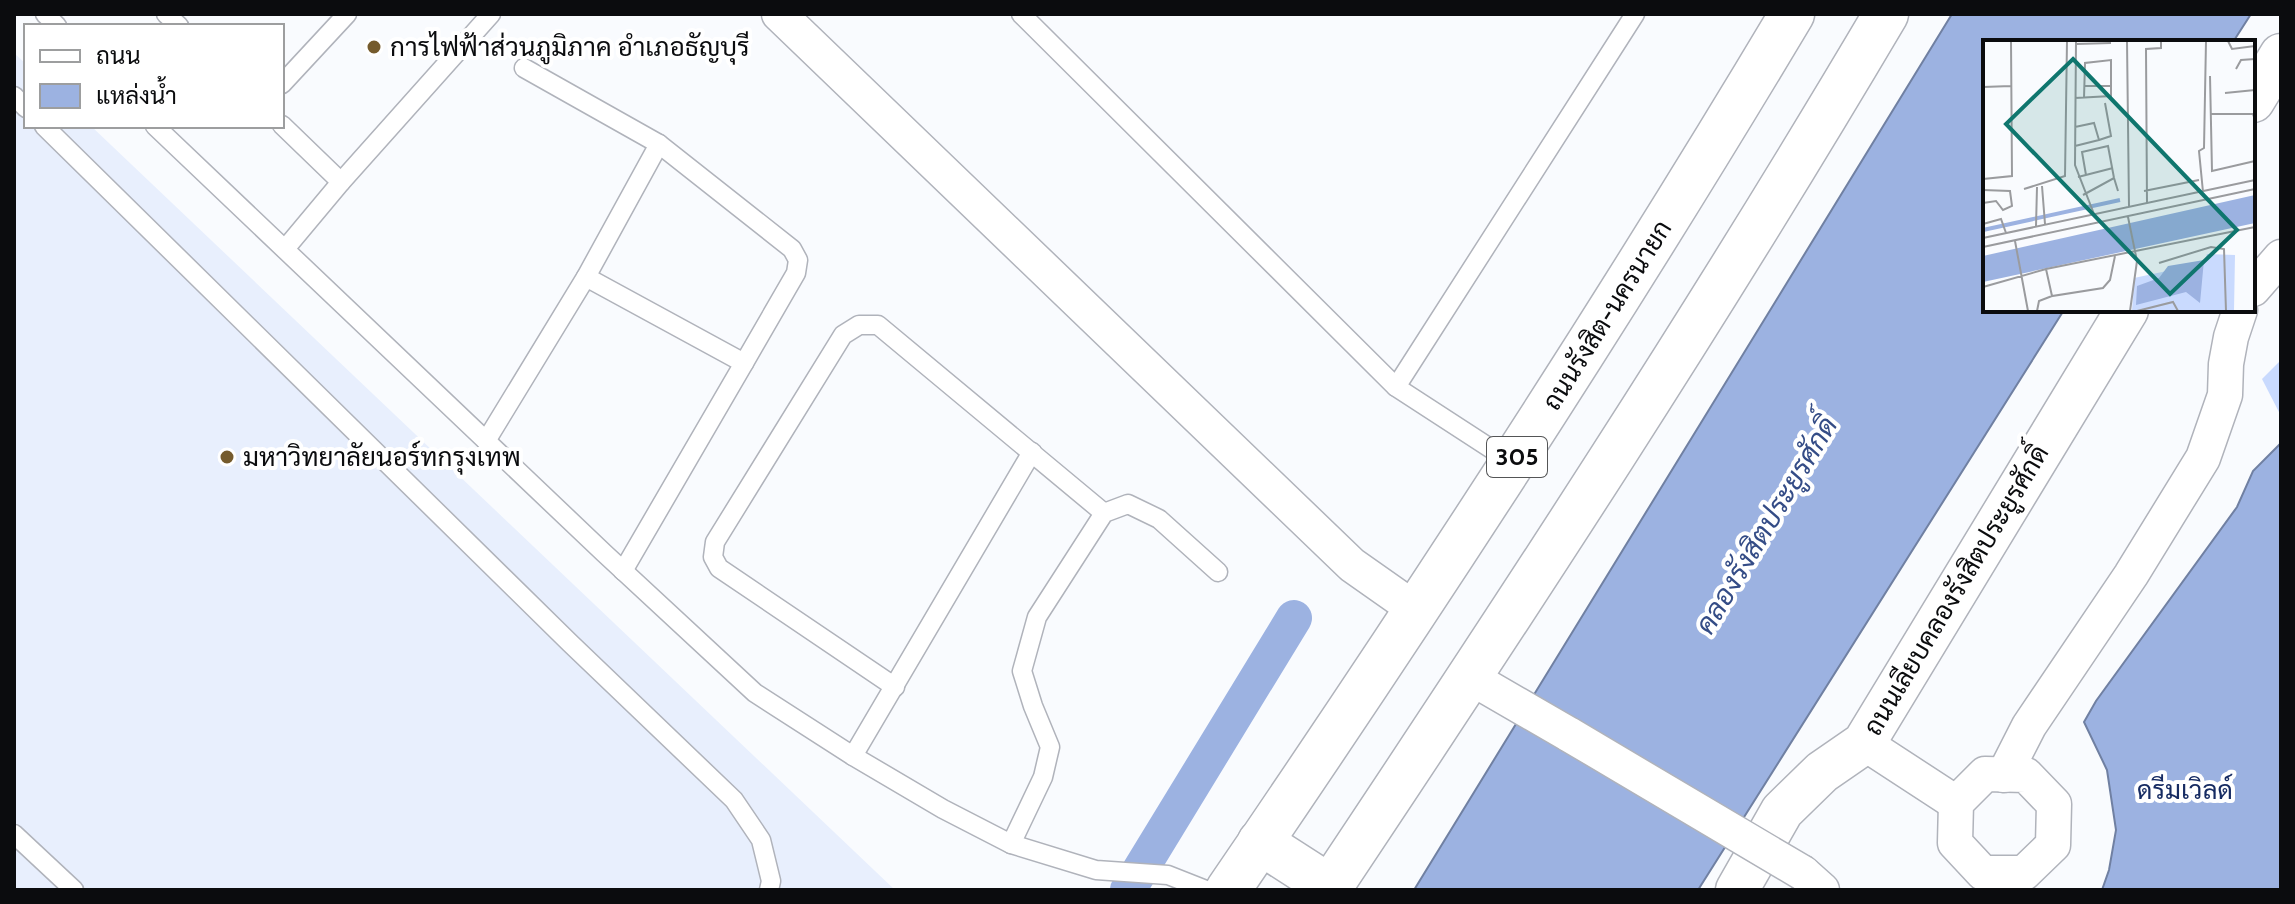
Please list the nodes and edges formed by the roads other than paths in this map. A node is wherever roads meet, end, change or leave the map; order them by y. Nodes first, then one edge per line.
1 (347, 14) edge
2 (491, 14) edge
3 (779, 14) edge
4 (1021, 14) edge
5 (1635, 14) edge
6 (1792, 14) edge
7 (1886, 14) edge
8 (2281, 55) edge
9 (524, 68) dead end
10 (284, 82) edge
11 (2255, 98) edge
12 (284, 127) edge
13 (46, 128) edge
14 (157, 128) edge
15 (659, 144) junction
16 (341, 182) junction
17 (285, 249) junction
18 (2281, 257) edge
19 (586, 277) junction
20 (2255, 287) edge
21 (2126, 312) edge
22 (2239, 312) edge
23 (744, 363) junction
24 (1396, 387) junction
25 (486, 441) junction
26 (1032, 452) junction
27 (1513, 463) junction
28 (1104, 513) junction
29 (623, 571) junction
30 (1218, 572) dead end
31 (1416, 610) junction
32 (1468, 676) junction
33 (895, 687) junction
34 (1864, 743) junction
35 (853, 756) junction
36 (2004, 775) junction
37 (1956, 803) junction
38 (14, 834) edge
39 (1260, 842) junction
40 (1011, 844) junction
41 (1812, 881) edge
42 (1997, 881) edge
43 (1329, 888) edge
44 (74, 890) edge
45 (769, 890) edge
46 (1206, 890) edge
47 (1228, 890) edge
48 (1737, 890) edge

1 - 10 lane
2 - 16 lane
3 - 31 street
4 - 24 lane
5 - 24 lane
6 - 27 main road, ถนนรังสิต-นครนายก / 305
7 - 32 main road
8 - 11 street
9 - 15 lane
12 - 16 lane
13 - 45 lane
14 - 17 lane
15 - 19 lane
15 - 23 lane
16 - 17 lane
17 - 25 lane
18 - 20 street
19 - 23 lane
19 - 25 lane
21 - 34 street, ถนนเลียบคลองรังสิตประยูรศักดิ์
22 - 36 street
23 - 29 lane
24 - 27 lane
25 - 29 lane
26 - 28 lane
26 - 33 lane
26 - 33 lane
27 - 31 main road, ถนนรังสิต-นครนายก / 305
28 - 30 lane
28 - 40 lane
29 - 35 lane
31 - 39 main road, ถนนรังสิต-นครนายก / 305
32 - 41 street, bridge
32 - 43 main road
33 - 35 lane
34 - 37 street
34 - 48 street, ถนนเลียบคลองรังสิตประยูรศักดิ์
35 - 40 lane
36 - 37 street
36 - 42 street
37 - 42 street
38 - 44 lane
39 - 43 main road
39 - 47 main road, ถนนรังสิต-นครนายก / 305
40 - 46 lane

